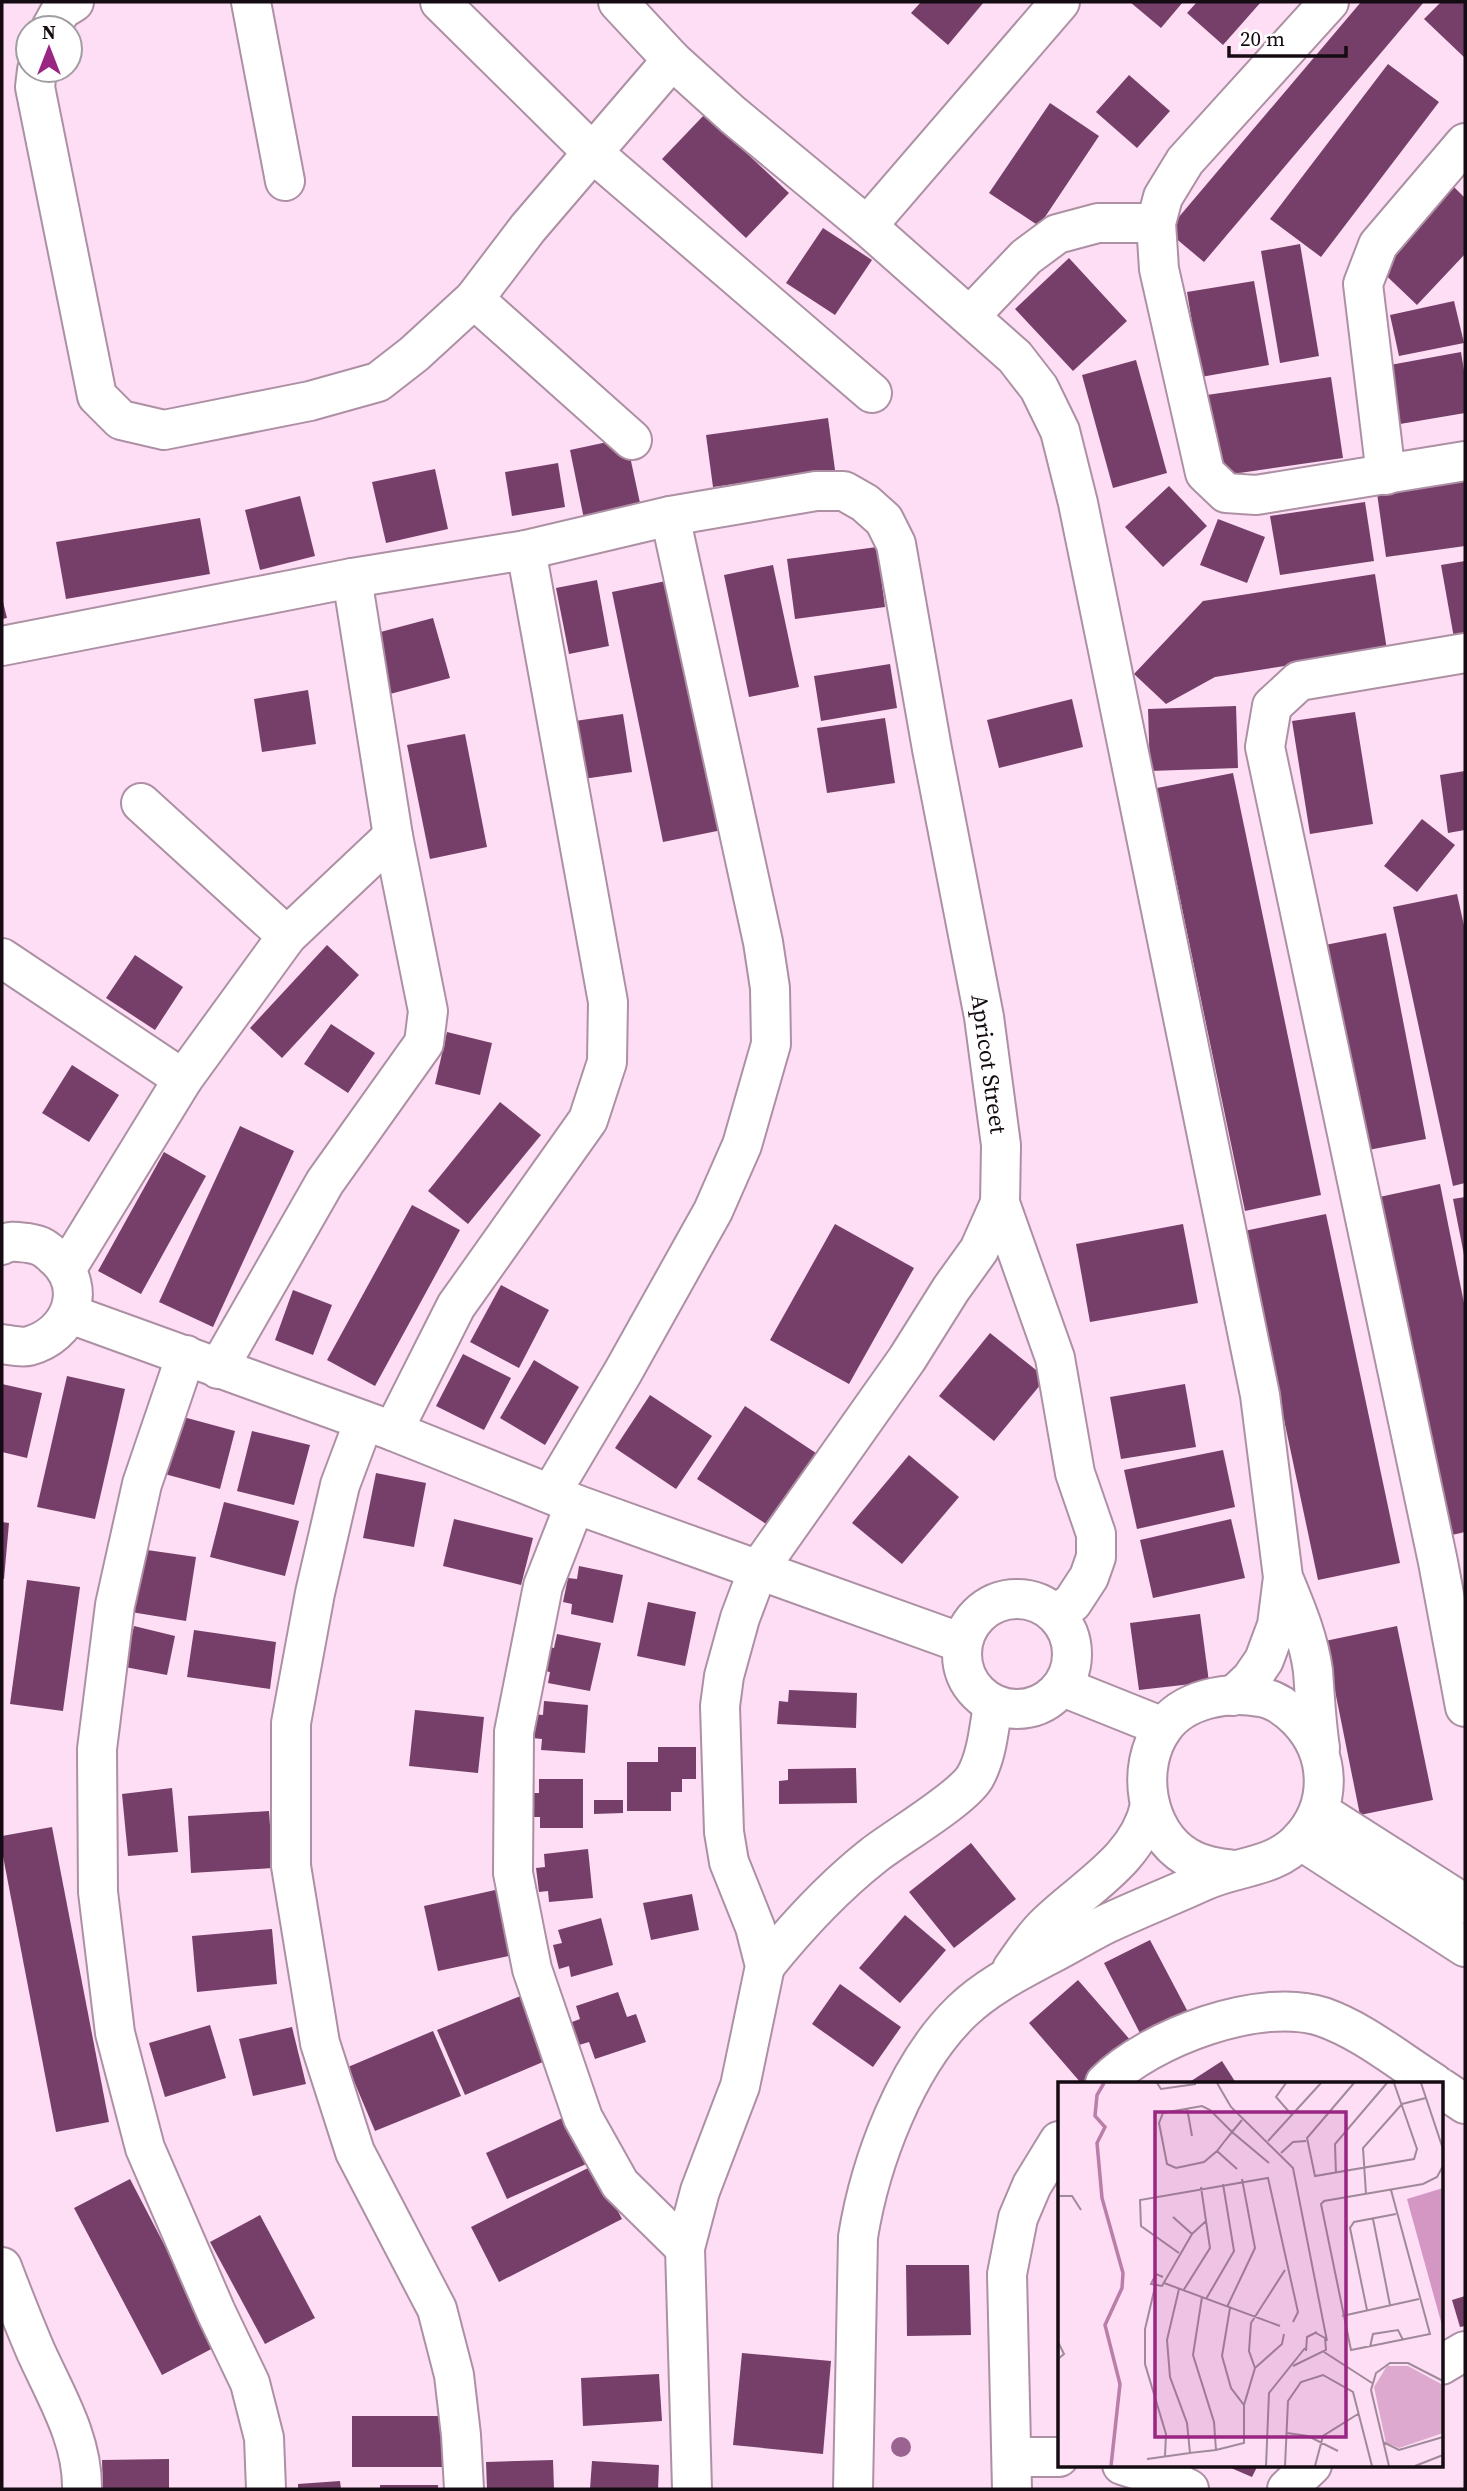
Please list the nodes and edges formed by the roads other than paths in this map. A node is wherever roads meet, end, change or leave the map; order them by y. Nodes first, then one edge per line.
1 (74, 2) edge
2 (251, 2) edge
3 (440, 2) edge
4 (618, 2) edge
5 (1329, 2) edge
6 (1047, 6) edge
7 (59, 14) edge
8 (672, 60) junction
9 (35, 84) edge
10 (1465, 143) edge
11 (593, 153) junction
12 (285, 181) dead end
13 (1156, 223) junction
14 (867, 226) junction
15 (474, 299) junction
16 (970, 316) junction
17 (872, 393) dead end
18 (632, 440) dead end
19 (1465, 461) edge
20 (1386, 475) junction
21 (670, 516) junction
22 (526, 550) junction
23 (352, 578) junction
24 (2, 646) edge
25 (1465, 653) edge
26 (141, 803) dead end
27 (393, 836) junction
28 (287, 936) junction
29 (2, 958) edge
30 (183, 1079) junction
31 (1000, 1203) junction
32 (2, 1245) edge
33 (66, 1268) junction
34 (70, 1314) junction
35 (2, 1343) edge
36 (202, 1362) junction
37 (379, 1426) junction
38 (563, 1499) junction
39 (1452, 1560) edge
40 (758, 1570) junction
41 (1283, 1577) junction
42 (1056, 1614) junction
43 (962, 1643) junction
44 (1063, 1687) junction
45 (1233, 1696) junction
46 (993, 1705) junction
47 (1465, 1707) edge
48 (1163, 1727) junction
49 (1321, 1756) junction
50 (1150, 1805) junction
51 (1310, 1825) junction
52 (1235, 1870) junction
53 (1465, 1904) edge
54 (1465, 1947) edge
55 (765, 1966) junction
56 (1006, 1976) junction
57 (1106, 2082) edge
58 (1432, 2082) edge
59 (1442, 2089) edge
60 (1465, 2104) edge
61 (1058, 2143) edge
62 (685, 2248) junction
63 (2, 2267) edge
64 (1465, 2351) edge
65 (1442, 2364) edge
66 (1058, 2457) edge
67 (1125, 2466) edge
68 (1310, 2466) edge
69 (1013, 2473) edge
70 (82, 2489) edge
71 (267, 2489) edge
72 (464, 2489) edge
73 (692, 2489) edge
74 (853, 2489) edge
75 (1189, 2489) edge
76 (1287, 2489) edge

1 - 7 street
2 - 12 street
3 - 11 street
4 - 8 street
5 - 13 street
6 - 14 street
8 - 11 street
8 - 14 street
9 - 15 street
10 - 20 street
11 - 15 street
11 - 17 street
13 - 16 street
13 - 20 street
14 - 16 street
15 - 18 street
16 - 41 street
19 - 20 street
21 - 22 street
21 - 31 street, Apricot Street
21 - 38 street
22 - 23 street
22 - 37 street
23 - 24 street
23 - 27 street
25 - 39 street
26 - 28 street
27 - 28 street
27 - 36 street
28 - 30 street
29 - 30 street
30 - 33 street
31 - 40 street
31 - 42 street, Apricot Street
32 - 33 street
33 - 34 street
34 - 35 street
34 - 36 street
36 - 37 street
36 - 71 street
37 - 38 street
37 - 72 street
38 - 40 street
38 - 62 street
39 - 47 street
40 - 43 street
40 - 55 street
41 - 45 street
41 - 49 street
42 - 43 street
42 - 44 street
43 - 46 street
44 - 46 street
44 - 48 street
45 - 48 street
45 - 49 street
46 - 55 street
48 - 50 street
49 - 51 street
50 - 52 street
50 - 56 street
51 - 52 street
51 - 53 street
51 - 54 street
52 - 56 street
55 - 62 street
56 - 74 street
57 - 58 street
59 - 60 street
61 - 69 street
62 - 73 street
63 - 70 street
64 - 65 street
66 - 69 street
67 - 75 street
68 - 76 street

